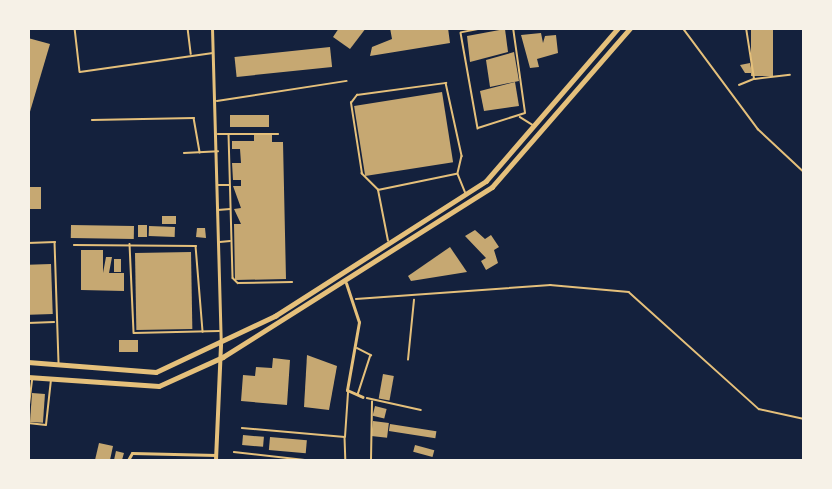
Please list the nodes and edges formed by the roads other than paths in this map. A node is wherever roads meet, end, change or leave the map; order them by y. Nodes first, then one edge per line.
1 (75, 28) edge
2 (188, 28) edge
3 (212, 28) edge
4 (486, 28) edge
5 (513, 28) edge
6 (618, 28) edge
7 (630, 28) edge
8 (683, 28) edge
9 (746, 28) edge
10 (214, 53) junction
11 (191, 55) junction
12 (790, 75) dead end
13 (754, 79) junction
14 (346, 81) dead end
15 (739, 85) dead end
16 (217, 101) junction
17 (520, 117) junction
18 (92, 120) dead end
19 (534, 126) junction
20 (218, 134) junction
21 (229, 134) junction
22 (278, 134) dead end
23 (218, 151) junction
24 (200, 152) junction
25 (184, 153) dead end
26 (804, 172) edge
27 (458, 174) junction
28 (230, 184) junction
29 (218, 185) junction
30 (378, 190) junction
31 (469, 194) junction
32 (476, 200) junction
33 (231, 209) junction
34 (218, 210) junction
35 (231, 241) junction
36 (219, 242) junction
37 (28, 243) edge
38 (130, 244) junction
39 (74, 245) dead end
40 (389, 245) junction
41 (292, 282) dead end
42 (346, 283) junction
43 (55, 322) junction
44 (28, 323) edge
45 (220, 331) junction
46 (203, 332) junction
47 (221, 344) junction
48 (356, 347) junction
49 (223, 357) junction
50 (28, 362) edge
51 (59, 365) junction
52 (30, 377) edge
53 (51, 379) junction
54 (348, 393) junction
55 (358, 395) junction
56 (363, 397) dead end
57 (28, 413) edge
58 (28, 423) edge
59 (242, 428) dead end
60 (345, 436) junction
61 (234, 452) dead end
62 (216, 458) edge
63 (128, 460) edge
64 (306, 460) edge
65 (346, 460) edge

1 - 11 lane
2 - 11 lane
3 - 10 street
4 - 17 lane
5 - 17 lane
6 - 19 main road
7 - 32 main road
8 - 26 lane
9 - 13 lane
10 - 11 lane
10 - 16 street
12 - 13 lane
13 - 15 lane
14 - 16 lane
16 - 20 street
17 - 19 lane
18 - 24 lane
19 - 31 main road
20 - 21 lane
20 - 23 street
21 - 22 lane
21 - 28 lane
23 - 24 lane
23 - 29 street
24 - 25 lane
27 - 30 lane
27 - 30 lane
27 - 31 lane
28 - 29 lane
28 - 33 lane
29 - 34 street
30 - 40 lane
31 - 32 main road
31 - 40 main road
32 - 42 main road
33 - 34 lane
33 - 35 lane
34 - 36 street
35 - 36 lane
35 - 41 lane
36 - 45 street
37 - 43 lane
38 - 39 lane
38 - 46 lane
38 - 46 lane
40 - 47 main road
42 - 48 street
42 - 49 main road
43 - 44 lane
43 - 51 lane
45 - 46 lane
45 - 47 street
47 - 49 street
47 - 51 main road
48 - 54 street
48 - 55 lane
49 - 53 main road
49 - 62 street
50 - 51 main road
52 - 53 main road
52 - 57 lane
53 - 58 lane
54 - 55 street
54 - 60 lane
55 - 56 street
59 - 60 lane
60 - 65 lane
61 - 64 lane
62 - 63 street

